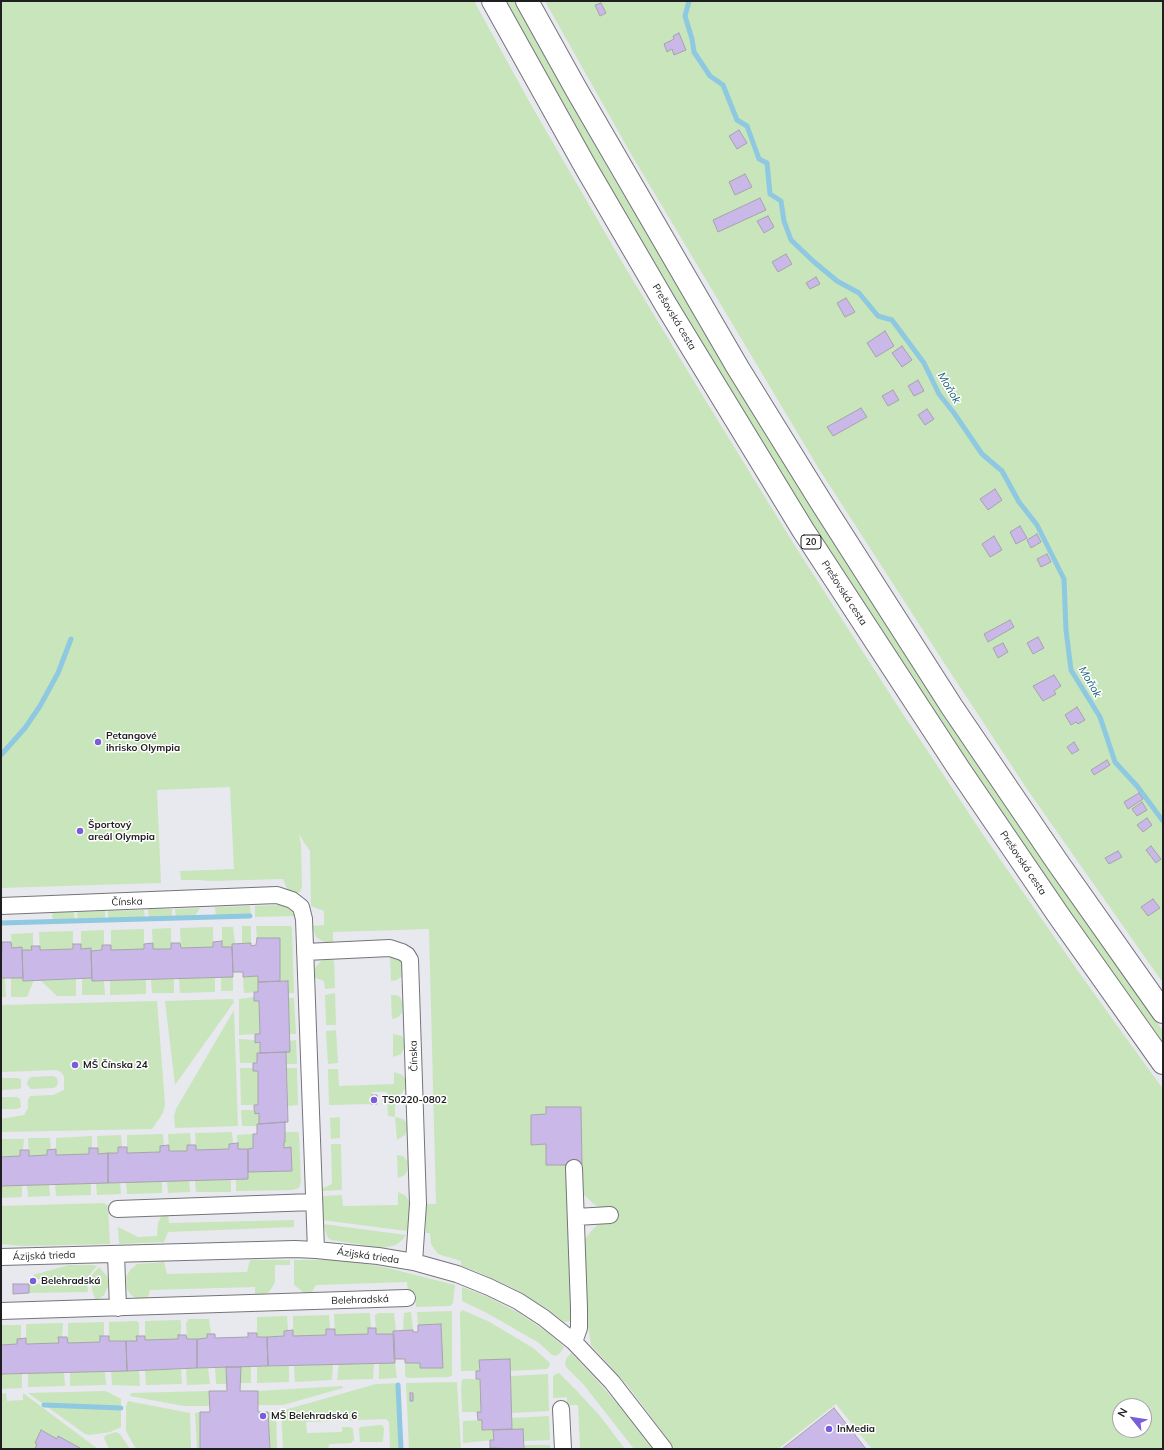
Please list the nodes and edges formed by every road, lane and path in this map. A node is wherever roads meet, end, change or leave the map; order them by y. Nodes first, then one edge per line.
1 (493, 1) edge
2 (527, 1) edge
3 (1, 906) edge
4 (305, 952) junction
5 (1163, 1012) edge
6 (1163, 1063) edge
7 (574, 1168) dead end
8 (314, 1202) junction
9 (117, 1209) dead end
10 (610, 1215) dead end
11 (576, 1217) junction
12 (316, 1250) junction
13 (116, 1254) junction
14 (1, 1257) edge
15 (414, 1262) junction
16 (407, 1298) dead end
17 (118, 1308) junction
18 (1, 1311) edge
19 (574, 1342) junction
20 (561, 1409) dead end
21 (563, 1449) edge
22 (664, 1449) edge

1 - 6 highway, Prešovská cesta / 20
2 - 5 highway
3 - 4 street, Čínska
4 - 8 street, Čínska
4 - 15 street, Čínska
7 - 11 street
8 - 9 street
8 - 12 street, Čínska
10 - 11 street
11 - 19 street
12 - 13 street, Ázijská trieda
12 - 15 street, Ázijská trieda
13 - 14 street, Ázijská trieda
13 - 17 street
15 - 19 street, Ázijská trieda
16 - 17 street, Belehradská
17 - 18 street, Belehradská
19 - 22 street, Ázijská trieda
20 - 21 street

